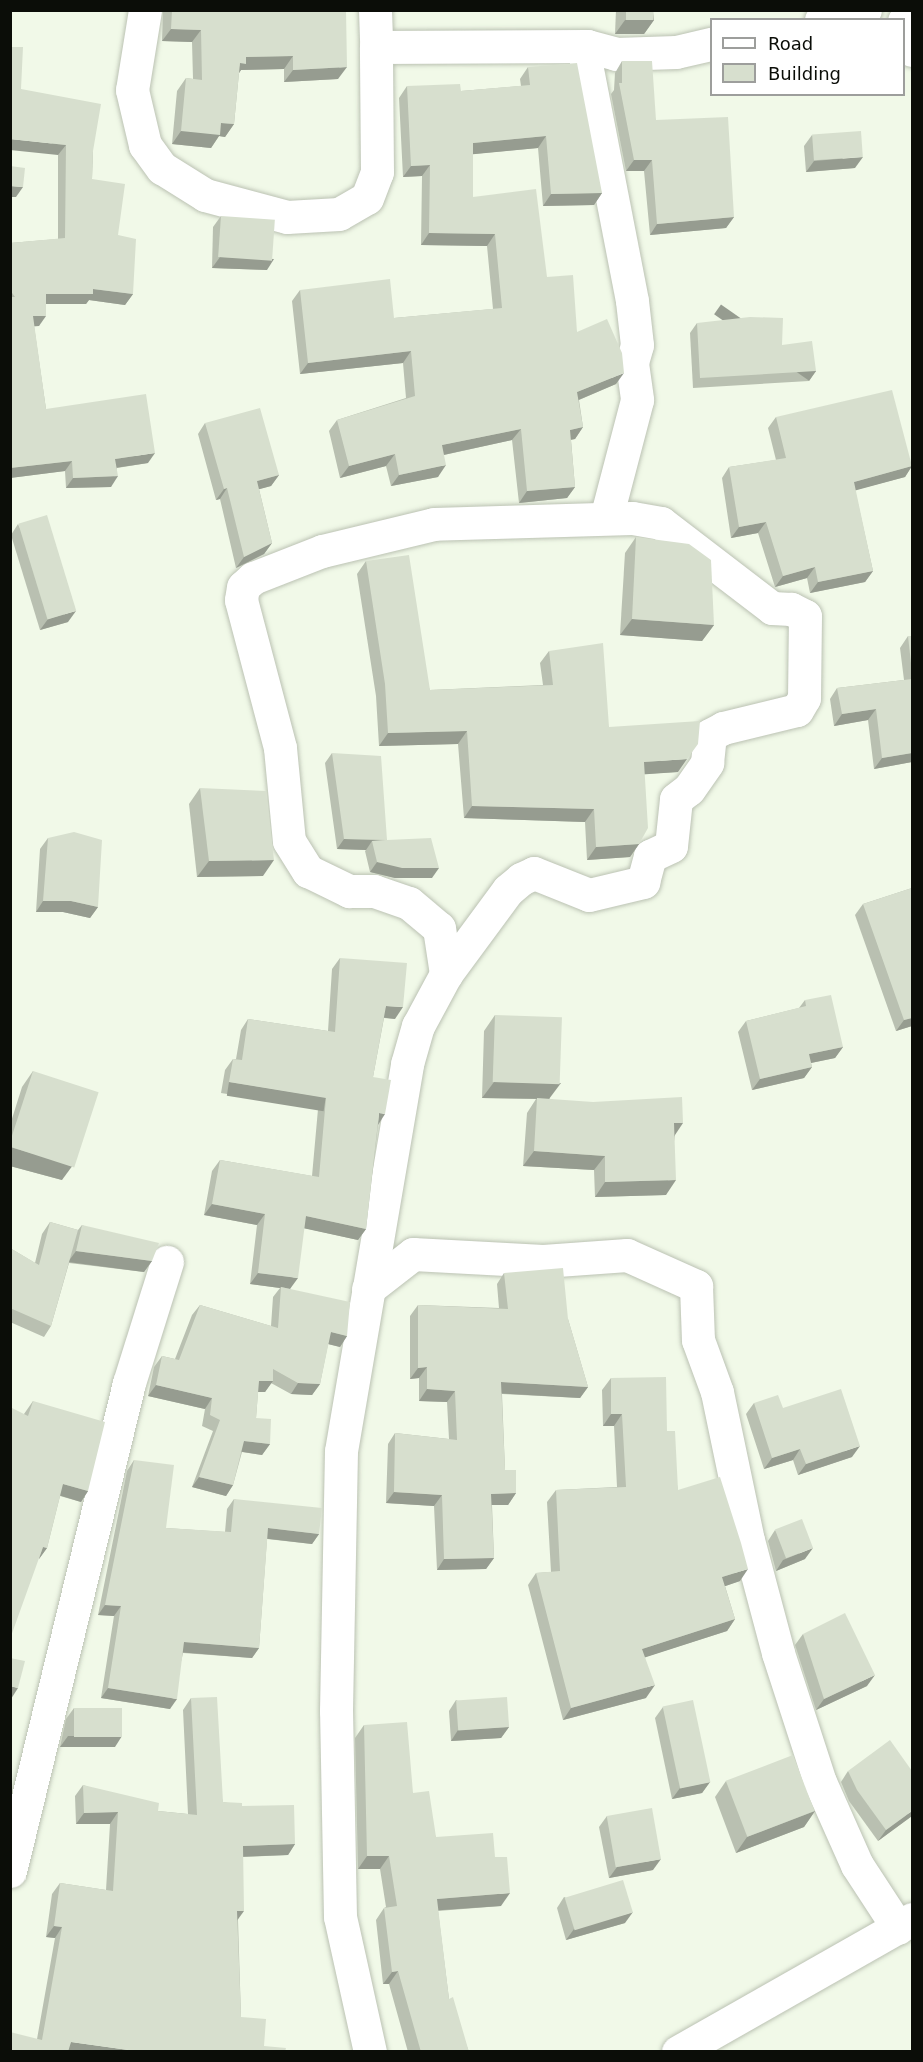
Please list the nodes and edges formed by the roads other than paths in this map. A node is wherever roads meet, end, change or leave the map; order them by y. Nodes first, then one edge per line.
1 (145, 10) edge
2 (375, 10) edge
3 (865, 10) edge
4 (830, 18) edge
5 (905, 27) edge
6 (710, 44) edge
7 (587, 46) junction
8 (376, 47) junction
9 (912, 50) edge
10 (606, 518) junction
11 (446, 974) junction
12 (167, 1262) dead end
13 (368, 1289) junction
14 (10, 1871) edge
15 (905, 1923) edge
16 (370, 2052) edge
17 (678, 2052) edge

1 - 8 street
2 - 8 street
3 - 4 street
5 - 9 street
6 - 7 street
7 - 8 street
7 - 10 street
10 - 11 street
10 - 11 street
11 - 13 street
12 - 14 street
13 - 15 street
13 - 16 street
15 - 17 street

